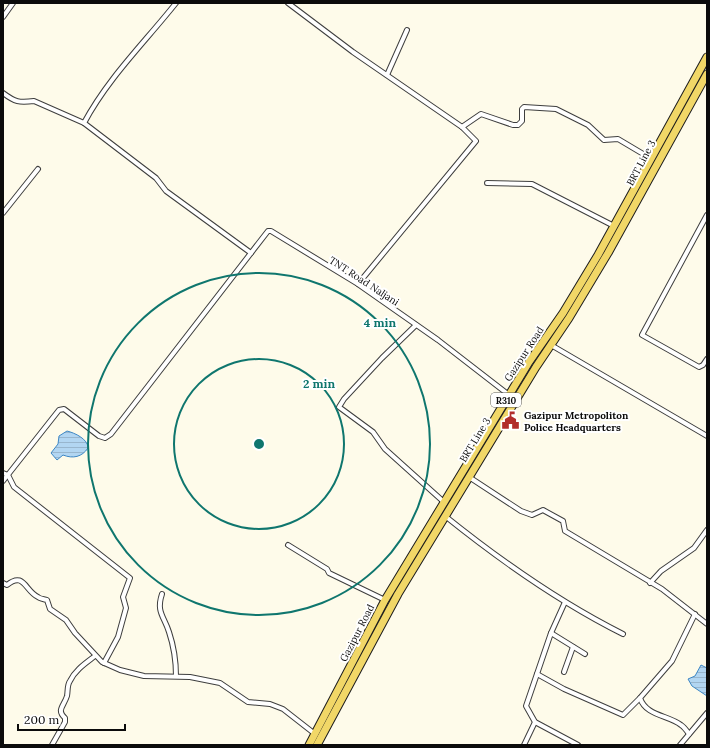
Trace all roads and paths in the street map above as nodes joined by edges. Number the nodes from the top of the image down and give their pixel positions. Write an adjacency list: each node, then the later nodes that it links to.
1 (13, 3): 4 (street)
2 (176, 3): 11 (street)
3 (288, 3): 9 (street)
4 (3, 17)
5 (407, 30): 9 (street)
6 (707, 57): 13 (main road, Gazipur Road / R310)
7 (707, 64): 55 (main road, BRT Line 3)
8 (707, 74): 22 (main road, Gazipur Road / R310)
9 (387, 75): 12 (street)
10 (3, 93): 11 (street)
11 (84, 123): 19 (street)
12 (462, 127): 13 (street); 20 (street)
13 (650, 158): 18 (main road, Gazipur Road / R310)
14 (38, 169): 16 (street)
15 (487, 182): 18 (street)
16 (3, 213)
17 (707, 215): 23 (street)
18 (615, 226): 24 (main road, Gazipur Road / R310)
19 (251, 253): 20 (street, TNT Road Naljani); 27 (street)
20 (358, 284): 21 (street, TNT Road Naljani)
21 (416, 325): 24 (street, TNT Road Naljani); 30 (street)
22 (551, 345): 25 (street); 28 (main road, Gazipur Road / R310)
23 (707, 359)
24 (509, 394): 30 (main road, Gazipur Road / R310)
25 (707, 436)
26 (3, 473): 27 (street)
27 (8, 475): 29 (street); 46 (street)
28 (469, 477): 31 (main road, Gazipur Road / R310); 35 (street)
29 (3, 481)
30 (445, 503): 37 (main road, Gazipur Road / R310)
31 (445, 516): 38 (street); 55 (main road, Gazipur Road / R310)
32 (707, 530): 35 (street)
33 (288, 545): 37 (street)
34 (3, 583): 45 (street)
35 (650, 583): 39 (street)
36 (162, 594): 49 (street)
37 (385, 600): 53 (main road, Gazipur Road / R310)
38 (565, 602): 41 (street); 42 (street)
39 (695, 614): 40 (street); 50 (street)
40 (707, 624)
41 (551, 633): 43 (street); 48 (street)
42 (623, 634)
43 (573, 648): 44 (street); 47 (street)
44 (585, 654)
45 (95, 656): 46 (street); 56 (street)
46 (104, 663): 49 (street)
47 (564, 672)
48 (537, 674): 50 (street); 52 (street)
49 (176, 676): 53 (street)
50 (640, 698): 54 (street)
51 (707, 714): 54 (street)
52 (535, 722): 58 (street); 59 (street)
53 (315, 734): 57 (main road, Gazipur Road / R310)
54 (689, 734): 60 (street)
55 (317, 744)
56 (52, 745)
57 (309, 745)
58 (524, 745)
59 (578, 745)
60 (680, 745)

